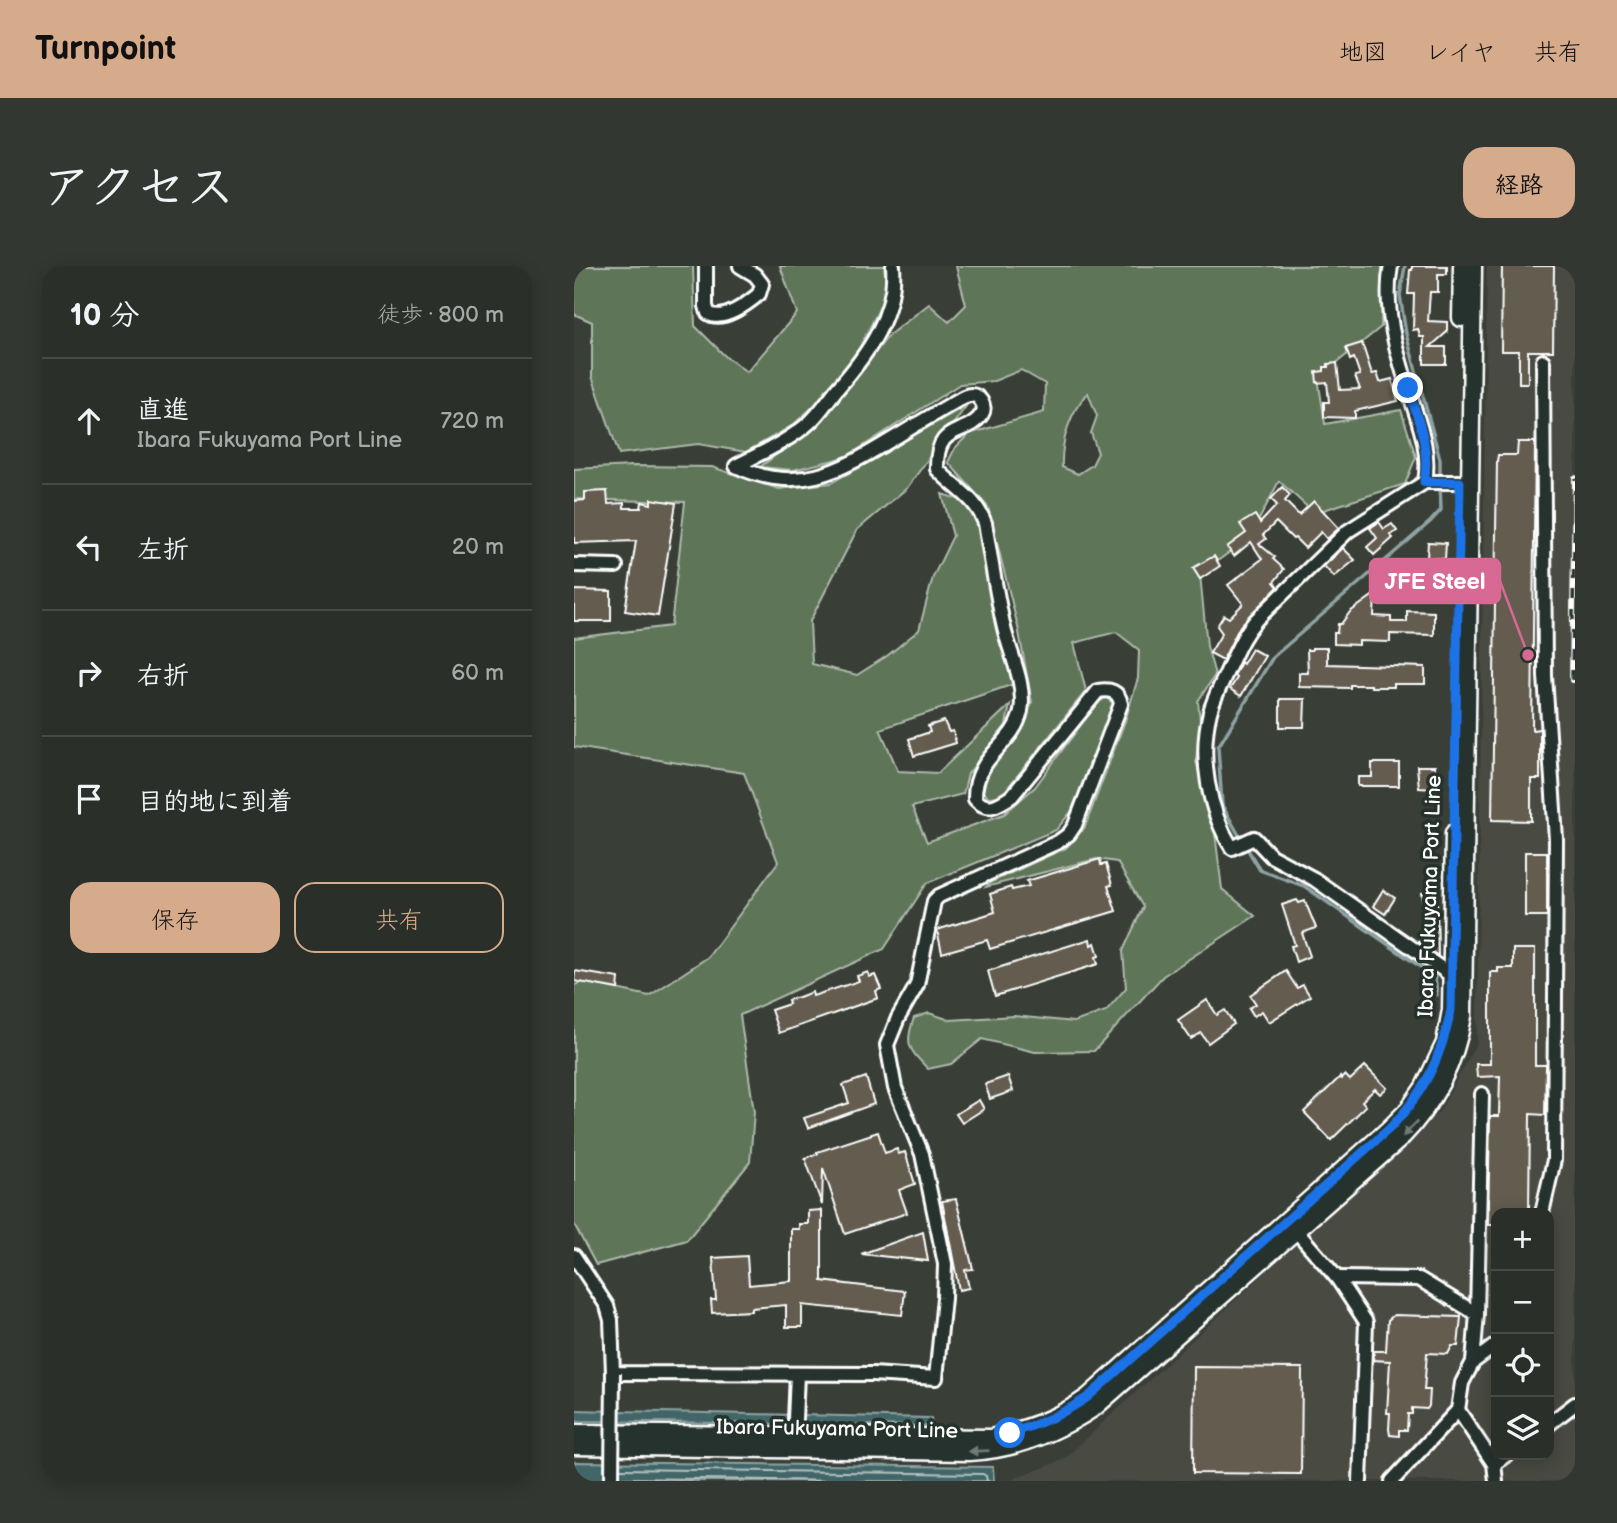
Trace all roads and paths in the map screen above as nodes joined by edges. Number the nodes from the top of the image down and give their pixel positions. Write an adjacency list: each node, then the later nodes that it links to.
1 (706, 266): 2 (street)
2 (740, 266)
3 (893, 266): 22 (street)
4 (1391, 266): 8 (street)
5 (1462, 266): 9 (main road, Ibara Fukuyama Port Line)
6 (1473, 266): 15 (main road, Ibara Fukuyama Port Line, one-way to 15)
7 (1543, 361): 14 (street)
8 (1427, 482): 9 (street); 12 (street)
9 (1453, 482): 12 (main road, Ibara Fukuyama Port Line)
10 (574, 565): 11 (street)
11 (616, 566)
12 (1452, 976): 15 (main road, Ibara Fukuyama Port Line)
13 (1482, 1094): 18 (street)
14 (1543, 1208)
15 (1292, 1225): 17 (street); 27 (main road, Ibara Fukuyama Port Line)
16 (574, 1256): 21 (street)
17 (1337, 1278): 18 (street); 32 (street)
18 (1477, 1314): 20 (street)
19 (1491, 1349): 20 (street)
20 (1473, 1362): 24 (street)
21 (613, 1373): 22 (street); 31 (street, bridge)
22 (797, 1374): 27 (street)
23 (1575, 1404): 25 (street)
24 (1458, 1410): 30 (street); 33 (street)
25 (1554, 1420)
26 (574, 1433): 27 (main road, Ibara Fukuyama Port Line)
27 (794, 1443): 28 (main road, Ibara Fukuyama Port Line)
28 (574, 1446)
29 (1499, 1460): 30 (street)
30 (1494, 1464): 34 (street)
31 (612, 1481)
32 (1360, 1481)
33 (1392, 1481)
34 (1496, 1481)

